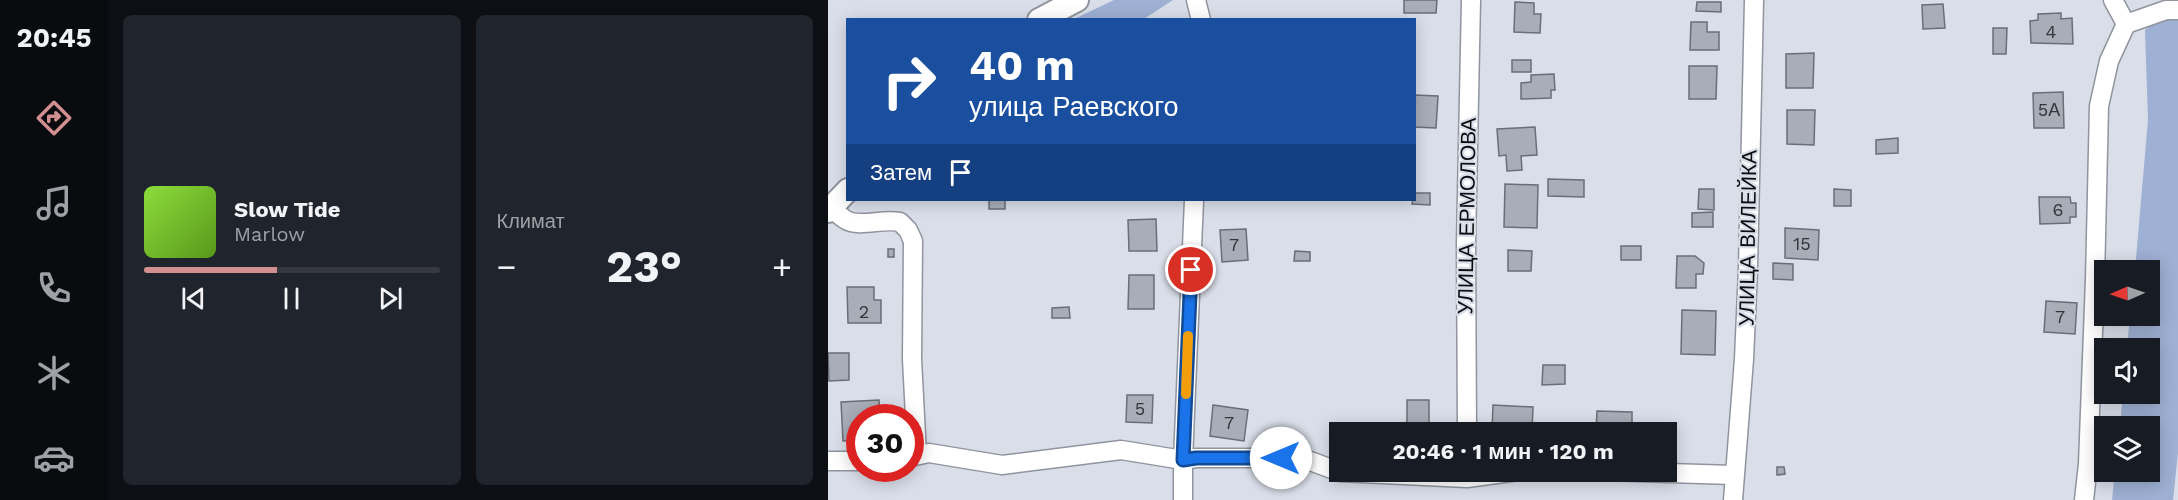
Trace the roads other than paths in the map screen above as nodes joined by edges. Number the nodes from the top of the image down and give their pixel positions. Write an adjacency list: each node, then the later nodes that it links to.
1 (1077, 0): 7 (street)
2 (1196, 0): 8 (street)
3 (1471, 0): 14 (street, УЛИЦА ЕРМОЛОВА)
4 (1754, 0): 21 (street, УЛИЦА ВИЛЕЙКА)
5 (2113, 0): 9 (street)
6 (2178, 10): 9 (street)
7 (1043, 18)
8 (1200, 18)
9 (2126, 24): 24 (street)
10 (846, 192): 12 (street)
11 (1194, 201): 16 (street)
12 (830, 209): 13 (street)
13 (913, 404)
14 (1467, 422)
15 (924, 454): 16 (street)
16 (1183, 460): 19 (street); 22 (street)
17 (828, 461): 18 (street)
18 (846, 461)
19 (1329, 468)
20 (1677, 473): 21 (street)
21 (1733, 475): 23 (street, УЛИЦА ВИЛЕЙКА)
22 (1183, 500)
23 (1733, 500)
24 (2084, 500)

